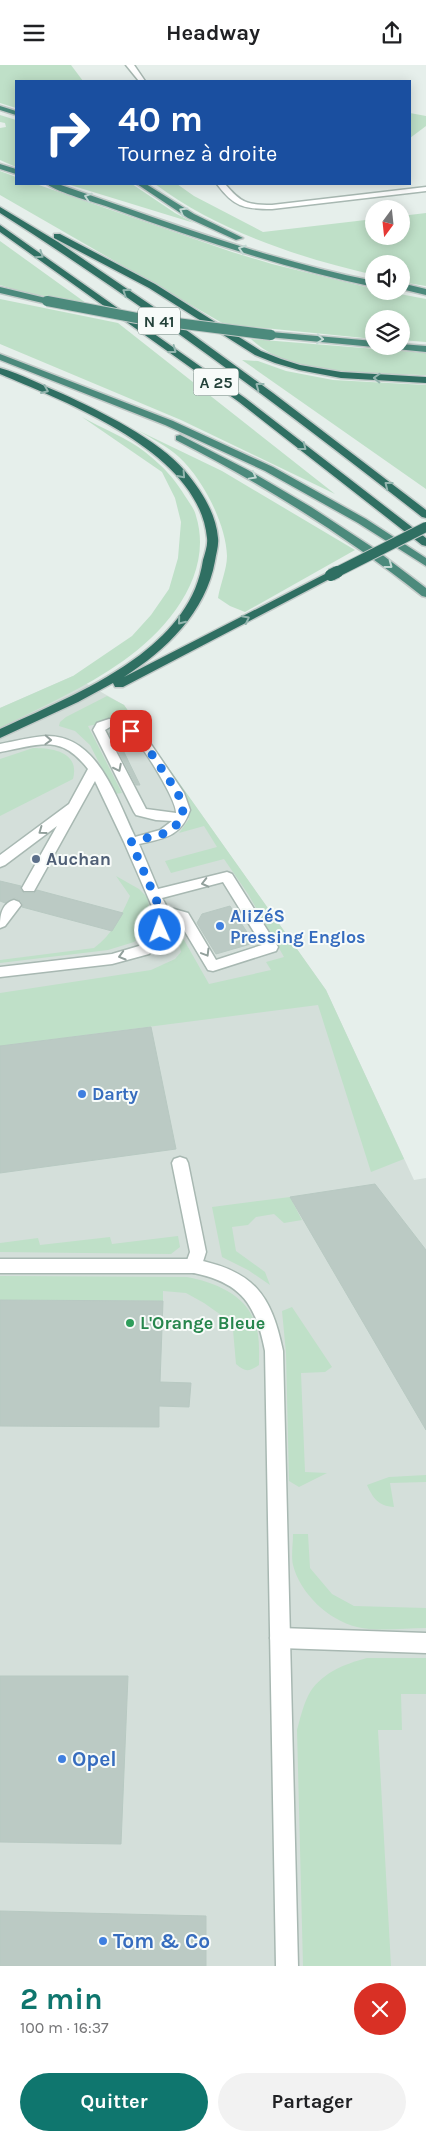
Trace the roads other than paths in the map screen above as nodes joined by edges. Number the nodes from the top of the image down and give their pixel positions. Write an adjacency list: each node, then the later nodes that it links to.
1 (130, 65): 2 (street)
2 (141, 80)
3 (0, 108): 4 (highway)
4 (15, 113)
5 (0, 166): 6 (highway)
6 (15, 172)
7 (54, 185): 17 (highway, one-way to 7)
8 (144, 185): 14 (highway, one-way to 8)
9 (222, 185): 10 (street)
10 (426, 189)
11 (0, 201): 27 (highway, one-way to 11)
12 (0, 209): 28 (highway, A 25, one-way to 12)
13 (0, 228): 30 (highway, A 25, one-way to 30)
14 (245, 240)
15 (259, 246): 16 (highway)
16 (365, 277)
17 (365, 282)
18 (410, 289): 20 (highway)
19 (0, 290): 21 (highway, N 41, one-way to 21, bridge)
20 (426, 292)
21 (365, 343)
22 (410, 347): 23 (highway)
23 (426, 349)
24 (0, 357): 26 (highway)
25 (0, 371): 33 (highway, one-way to 33)
26 (35, 372): 31 (highway); 32 (highway, one-way to 32)
27 (426, 380)
28 (426, 515)
29 (426, 527): 34 (highway, one-way to 29, bridge)
30 (426, 543)
31 (426, 563)
32 (422, 591)
33 (0, 734)
34 (0, 747): 35 (street, one-way to 35)
35 (95, 769): 36 (street); 39 (street)
36 (74, 807): 41 (street, one-way to 41); 42 (street)
37 (141, 812): 38 (street); 38 (street, one-way to 37); 39 (street)
38 (181, 817): 40 (street)
39 (119, 818): 40 (street)
40 (131, 842): 43 (street)
41 (0, 862)
42 (29, 888)
43 (154, 895): 45 (street); 45 (street, one-way to 43)
44 (14, 905): 46 (street)
45 (161, 911): 47 (street, one-way to 47)
46 (0, 923)
47 (0, 972)
48 (180, 1163): 50 (street)
49 (0, 1266): 50 (street)
50 (194, 1266): 51 (street)
51 (280, 1638): 52 (street); 53 (street)
52 (426, 1643)
53 (286, 1966)

